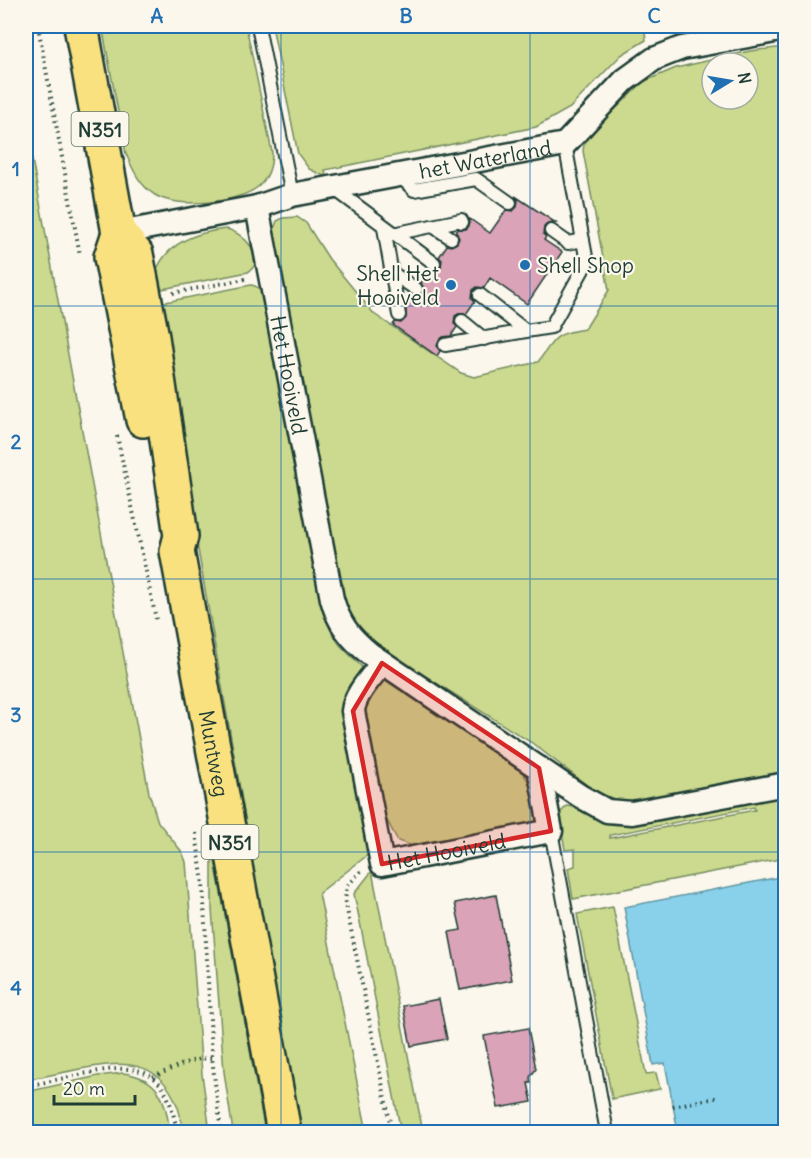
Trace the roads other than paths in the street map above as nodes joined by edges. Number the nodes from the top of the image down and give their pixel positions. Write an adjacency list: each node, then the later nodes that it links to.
1 (81, 26): 14 (main road, Muntweg / N351)
2 (258, 26): 7 (lane)
3 (786, 29): 4 (street, het Waterland)
4 (565, 144): 5 (street, het Waterland); 16 (lane)
5 (399, 175): 6 (street, het Waterland); 8 (lane)
6 (332, 188): 7 (street, het Waterland); 12 (lane)
7 (292, 195): 9 (street, het Waterland)
8 (510, 203)
9 (257, 207): 14 (street); 26 (street, Het Hooiveld)
10 (462, 222): 11 (lane)
11 (433, 226): 12 (lane); 15 (lane)
12 (389, 231): 17 (lane); 18 (lane)
13 (550, 231): 16 (lane)
14 (119, 233): 30 (main road, Muntweg / N351)
15 (451, 238)
16 (583, 240): 23 (lane)
17 (434, 263)
18 (392, 273): 19 (lane); 21 (lane)
19 (416, 290)
20 (480, 295): 23 (lane)
21 (399, 315)
22 (462, 321): 24 (lane)
23 (526, 331): 24 (lane)
24 (484, 339): 25 (lane)
25 (445, 345)
26 (382, 663): 27 (street, Het Hooiveld); 29 (street, Het Hooiveld)
27 (539, 768): 28 (street, Het Hooiveld); 29 (street)
28 (786, 784)
29 (551, 831): 31 (lane)
30 (284, 1132)
31 (608, 1132)

